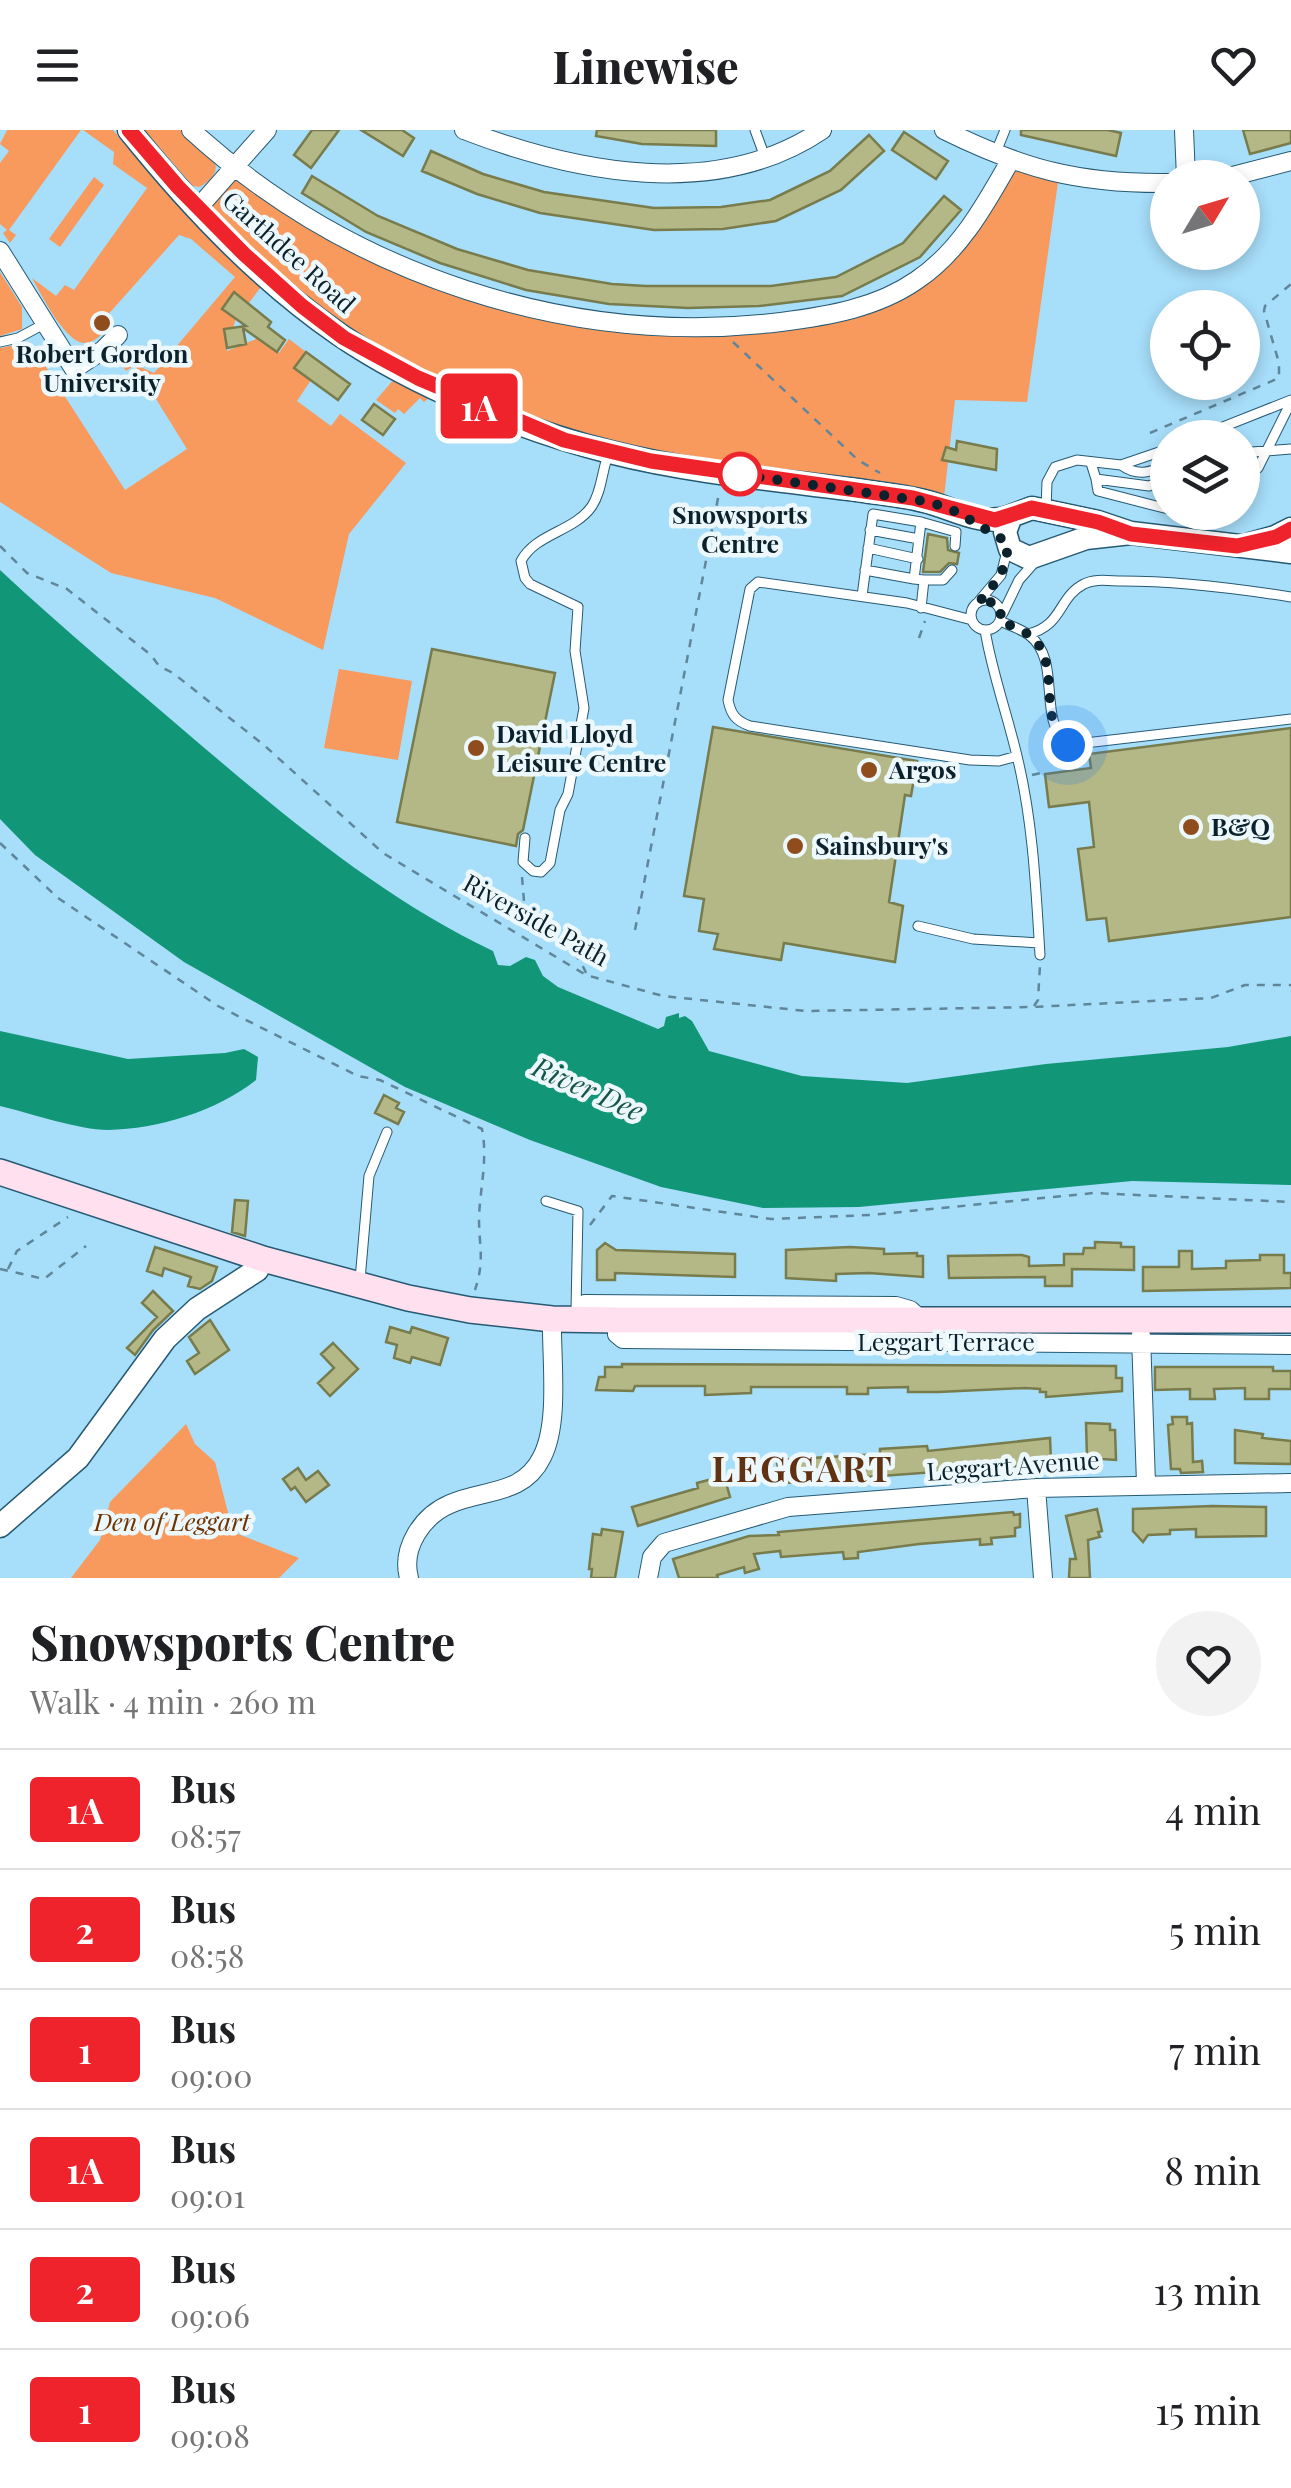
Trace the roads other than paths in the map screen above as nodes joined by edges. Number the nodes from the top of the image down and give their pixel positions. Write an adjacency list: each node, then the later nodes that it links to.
1 (129, 130): 17 (street, Garthdee Road)
2 (191, 130): 14 (street)
3 (267, 130): 14 (street)
4 (464, 130): 11 (street)
5 (755, 130): 11 (lane)
6 (822, 130): 11 (street)
7 (944, 130): 10 (street)
8 (1005, 130): 10 (lane)
9 (1184, 130): 12 (street)
10 (1002, 158): 14 (street); 16 (street)
11 (766, 160)
12 (1185, 160)
13 (1291, 161): 15 (street)
14 (233, 168): 17 (street)
15 (1260, 169)
16 (1150, 182)
17 (198, 208): 27 (street, Garthdee Road)
18 (0, 250): 19 (street)
19 (46, 324): 20 (street); 21 (lane)
20 (118, 334)
21 (0, 342)
22 (1291, 401): 23 (lane); 24 (lane)
23 (1242, 420)
24 (1270, 449): 25 (lane); 26 (lane); 31 (lane)
25 (1291, 449)
26 (1260, 451)
27 (609, 452): 36 (street, Garthdee Road); 64 (lane)
28 (1150, 456): 30 (lane)
29 (1091, 464): 30 (lane); 33 (lane); 37 (lane)
30 (1121, 465): 32 (lane)
31 (1260, 465)
32 (1150, 471)
33 (1096, 479): 34 (lane); 35 (lane)
34 (1150, 486)
35 (1150, 504)
36 (957, 512): 38 (street, Garthdee Road); 44 (street, Garthdee Road)
37 (1046, 513): 38 (street); 42 (street); 49 (street)
38 (1011, 516): 44 (street)
39 (921, 522): 41 (lane); 43 (lane); 45 (lane)
40 (1291, 529): 46 (street)
41 (870, 530): 43 (lane); 47 (lane)
42 (1131, 534): 46 (street); 49 (street)
43 (920, 539): 50 (lane)
44 (1007, 542): 49 (street); 56 (lane)
45 (955, 546)
46 (1237, 546): 48 (street)
47 (868, 548): 50 (lane); 51 (lane)
48 (1291, 552)
49 (1044, 555): 58 (lane)
50 (918, 559): 53 (lane)
51 (865, 570): 53 (lane); 54 (lane)
52 (952, 570): 53 (lane)
53 (919, 580): 57 (lane)
54 (862, 596): 57 (lane); 63 (lane)
55 (1291, 597): 61 (lane)
56 (978, 603): 58 (lane); 59 (lane)
57 (920, 608): 59 (lane)
58 (1000, 619): 60 (lane); 61 (lane)
59 (972, 620): 60 (lane)
60 (985, 630): 63 (lane)
61 (1028, 634): 62 (lane)
62 (1291, 720)
63 (1017, 756): 66 (lane)
64 (526, 838)
65 (918, 926): 66 (lane)
66 (1040, 942): 67 (lane)
67 (1040, 955)
68 (386, 1132): 72 (lane)
69 (0, 1172): 71 (main road, Leggart Terrace)
70 (546, 1201): 73 (lane)
71 (263, 1259): 72 (main road, Leggart Terrace); 82 (street)
72 (359, 1286): 73 (main road, Leggart Terrace)
73 (564, 1320): 74 (main road, Leggart Terrace); 76 (street, Leggart Terrace); 83 (street)
74 (618, 1320): 76 (main road, Leggart Terrace); 77 (street, Leggart Terrace)
75 (1291, 1320): 77 (main road, Leggart Terrace)
76 (922, 1321): 77 (main road, Leggart Terrace)
77 (1141, 1331): 78 (street, Leggart Terrace); 80 (street)
78 (1291, 1345)
79 (1291, 1483): 80 (street, Leggart Avenue)
80 (1146, 1484): 81 (street, Leggart Avenue)
81 (1036, 1488): 84 (street, Leggart Avenue); 85 (street)
82 (0, 1526)
83 (409, 1578)
84 (648, 1578)
85 (1043, 1578)

